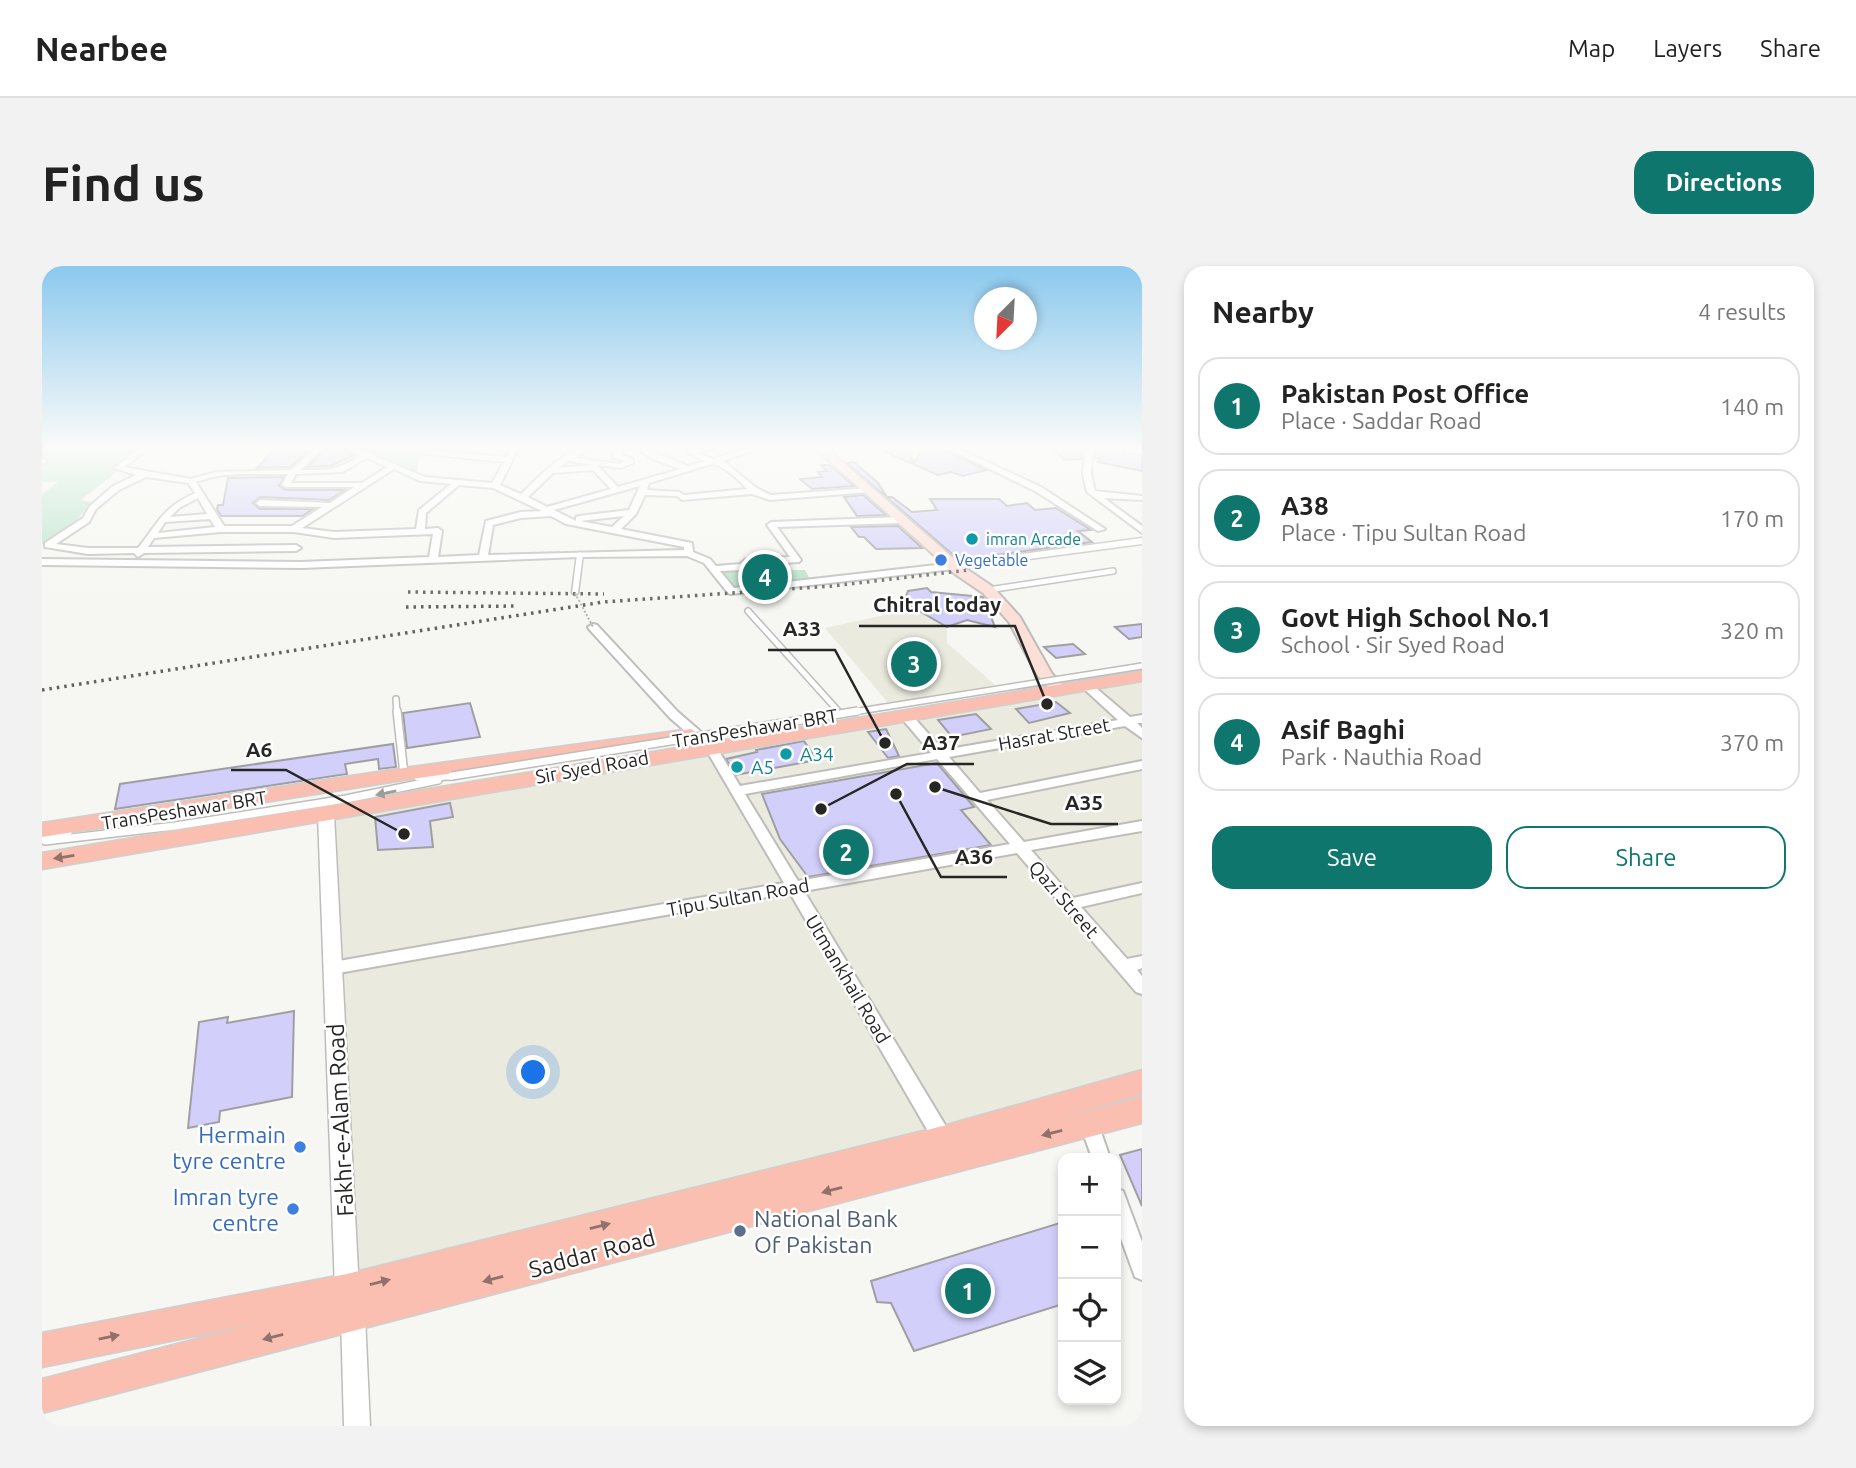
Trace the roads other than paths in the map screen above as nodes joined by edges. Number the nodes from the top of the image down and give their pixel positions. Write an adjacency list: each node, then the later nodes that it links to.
1 (101, 501): 31 (street)
2 (183, 501): 17 (street)
3 (203, 501): 16 (street)
4 (338, 501): 13 (street)
5 (435, 501): 26 (street)
6 (529, 501): 14 (street)
7 (579, 501): 14 (street)
8 (638, 501): 15 (street)
9 (881, 501): 19 (main road)
10 (1058, 501): 20 (street)
11 (1103, 501): 24 (street)
12 (260, 503): 13 (street)
13 (332, 505): 22 (street)
14 (549, 511): 18 (street); 34 (street)
15 (634, 512): 18 (street); 23 (street)
16 (214, 516): 17 (street); 21 (street)
17 (160, 520): 27 (street)
18 (565, 520): 23 (street)
19 (902, 520): 39 (main road); 40 (street)
20 (1101, 528)
21 (221, 529): 22 (street); 27 (street)
22 (294, 529): 25 (street)
23 (614, 530): 32 (street)
24 (1142, 530)
25 (305, 531): 29 (street); 30 (street)
26 (420, 531): 30 (street); 35 (street)
27 (152, 536): 31 (street)
28 (1142, 541): 39 (street)
29 (296, 548): 31 (street); 38 (street)
30 (355, 548): 35 (street); 38 (street)
31 (140, 551): 37 (street)
32 (688, 553): 33 (street); 40 (street)
33 (580, 554): 34 (street); 43 (street)
34 (483, 558): 35 (street)
35 (433, 560)
36 (42, 562): 37 (street)
37 (130, 563): 38 (street)
38 (288, 564)
39 (954, 566): 40 (street); 42 (main road)
40 (713, 569)
41 (1113, 571): 42 (lane)
42 (988, 590): 48 (main road)
43 (575, 593)
44 (748, 611): 51 (lane)
45 (593, 626): 56 (street, Utmankhail Road)
46 (1142, 664): 48 (main road, Sir Syed Road); 60 (lane, TransPeshawar BRT, bridge)
47 (1142, 676): 49 (main road, Sir Syed Road)
48 (1052, 683): 49 (main road, Sir Syed Road); 51 (main road, Sir Syed Road); 52 (main road, Sir Syed Road)
49 (1086, 685): 54 (street)
50 (396, 699): 59 (lane)
51 (840, 713): 56 (main road, Sir Syed Road)
52 (905, 715): 56 (main road, Sir Syed Road); 57 (street, Qazi Street)
53 (1142, 719): 54 (street, Hasrat Street)
54 (1128, 722): 55 (street); 57 (street, Hasrat Street)
55 (1142, 734)
56 (703, 740): 59 (main road); 61 (street, Utmankhail Road); 63 (main road, Sir Syed Road)
57 (939, 754): 61 (street, Hasrat Street); 62 (street, Qazi Street)
58 (1142, 765): 62 (street)
59 (404, 774): 65 (main road)
60 (452, 776): 66 (lane, TransPeshawar BRT, one-way to 66); 66 (lane, TransPeshawar BRT)
61 (737, 790): 69 (street, Utmankhail Road)
62 (977, 798): 67 (street, Qazi Street)
63 (326, 814): 68 (main road, Sir Syed Road, one-way to 68); 74 (street, Fakhr-e-Alam Road)
64 (1142, 826): 67 (street, Tipu Sultan Road)
65 (42, 830)
66 (42, 841)
67 (1019, 847): 69 (street, Tipu Sultan Road); 71 (street, Qazi Street)
68 (42, 861)
69 (794, 887): 74 (street, Tipu Sultan Road); 79 (street, Utmankhail Road)
70 (1142, 888): 71 (street)
71 (1069, 904): 73 (street, Qazi Street)
72 (1142, 962): 73 (street)
73 (1124, 966): 75 (street, Qazi Street)
74 (333, 968): 83 (street, Fakhr-e-Alam Road)
75 (1142, 987)
76 (1142, 1082): 79 (main road, Saddar Road)
77 (1142, 1110): 78 (main road, Saddar Road)
78 (1088, 1124): 80 (street); 83 (main road, Saddar Road, one-way to 83)
79 (943, 1139): 83 (main road, Saddar Road, one-way to 79)
80 (1099, 1153)
81 (1121, 1212): 82 (street)
82 (1142, 1270)
83 (350, 1303): 84 (main road, Saddar Road, one-way to 83); 85 (main road, Saddar Road, one-way to 85); 86 (street, Fakhr-e-Alam Road)
84 (42, 1350)
85 (42, 1396)
86 (358, 1426)

